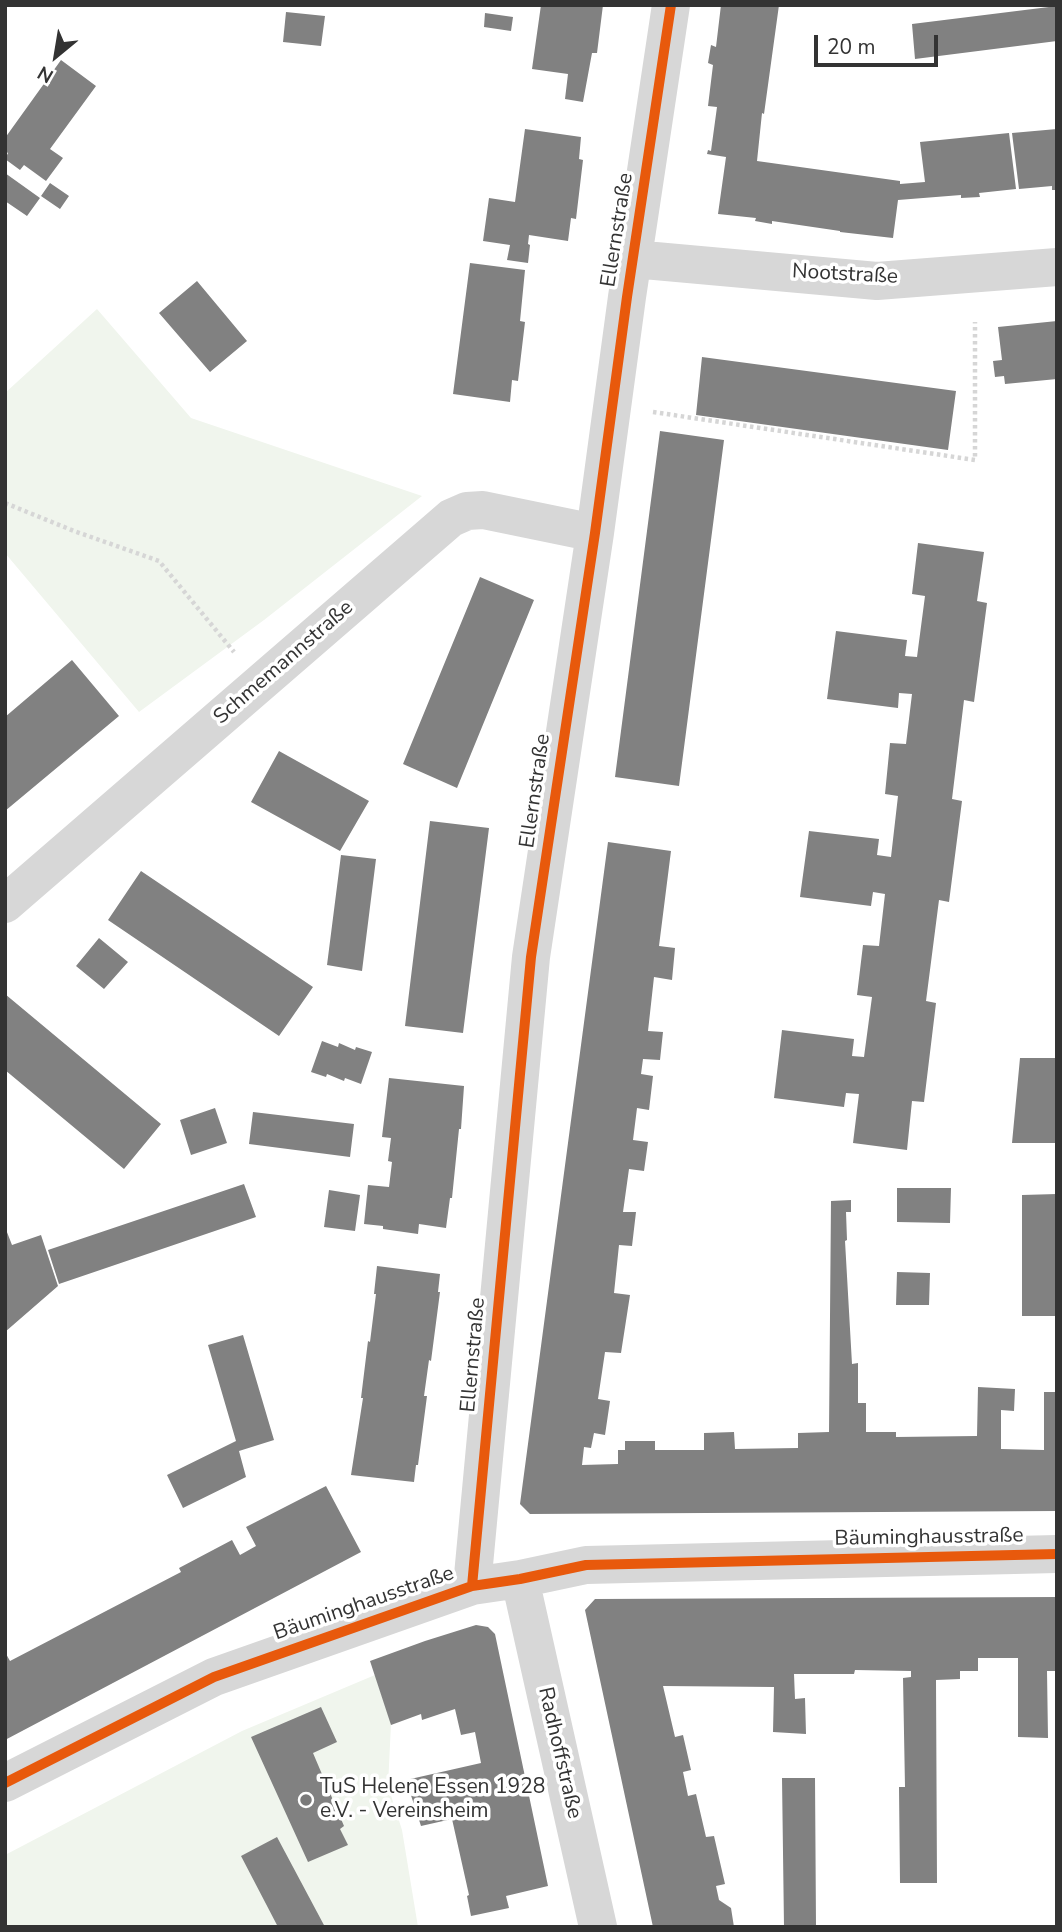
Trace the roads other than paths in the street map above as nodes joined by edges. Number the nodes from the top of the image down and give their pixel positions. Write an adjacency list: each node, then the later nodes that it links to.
1 (671, 5): 2 (street, Ellernstraße)
2 (633, 258): 3 (street, Nootstraße); 4 (street, Ellernstraße)
3 (1057, 267)
4 (595, 533): 5 (street, Schmemannstraße); 8 (street, Ellernstraße)
5 (5, 904)
6 (1057, 1554): 7 (street, Bäuminghausstraße)
7 (520, 1579): 8 (street, Bäuminghausstraße); 10 (street, Radhoffstraße)
8 (472, 1586): 9 (street, Bäuminghausstraße)
9 (5, 1783)
10 (598, 1927)

